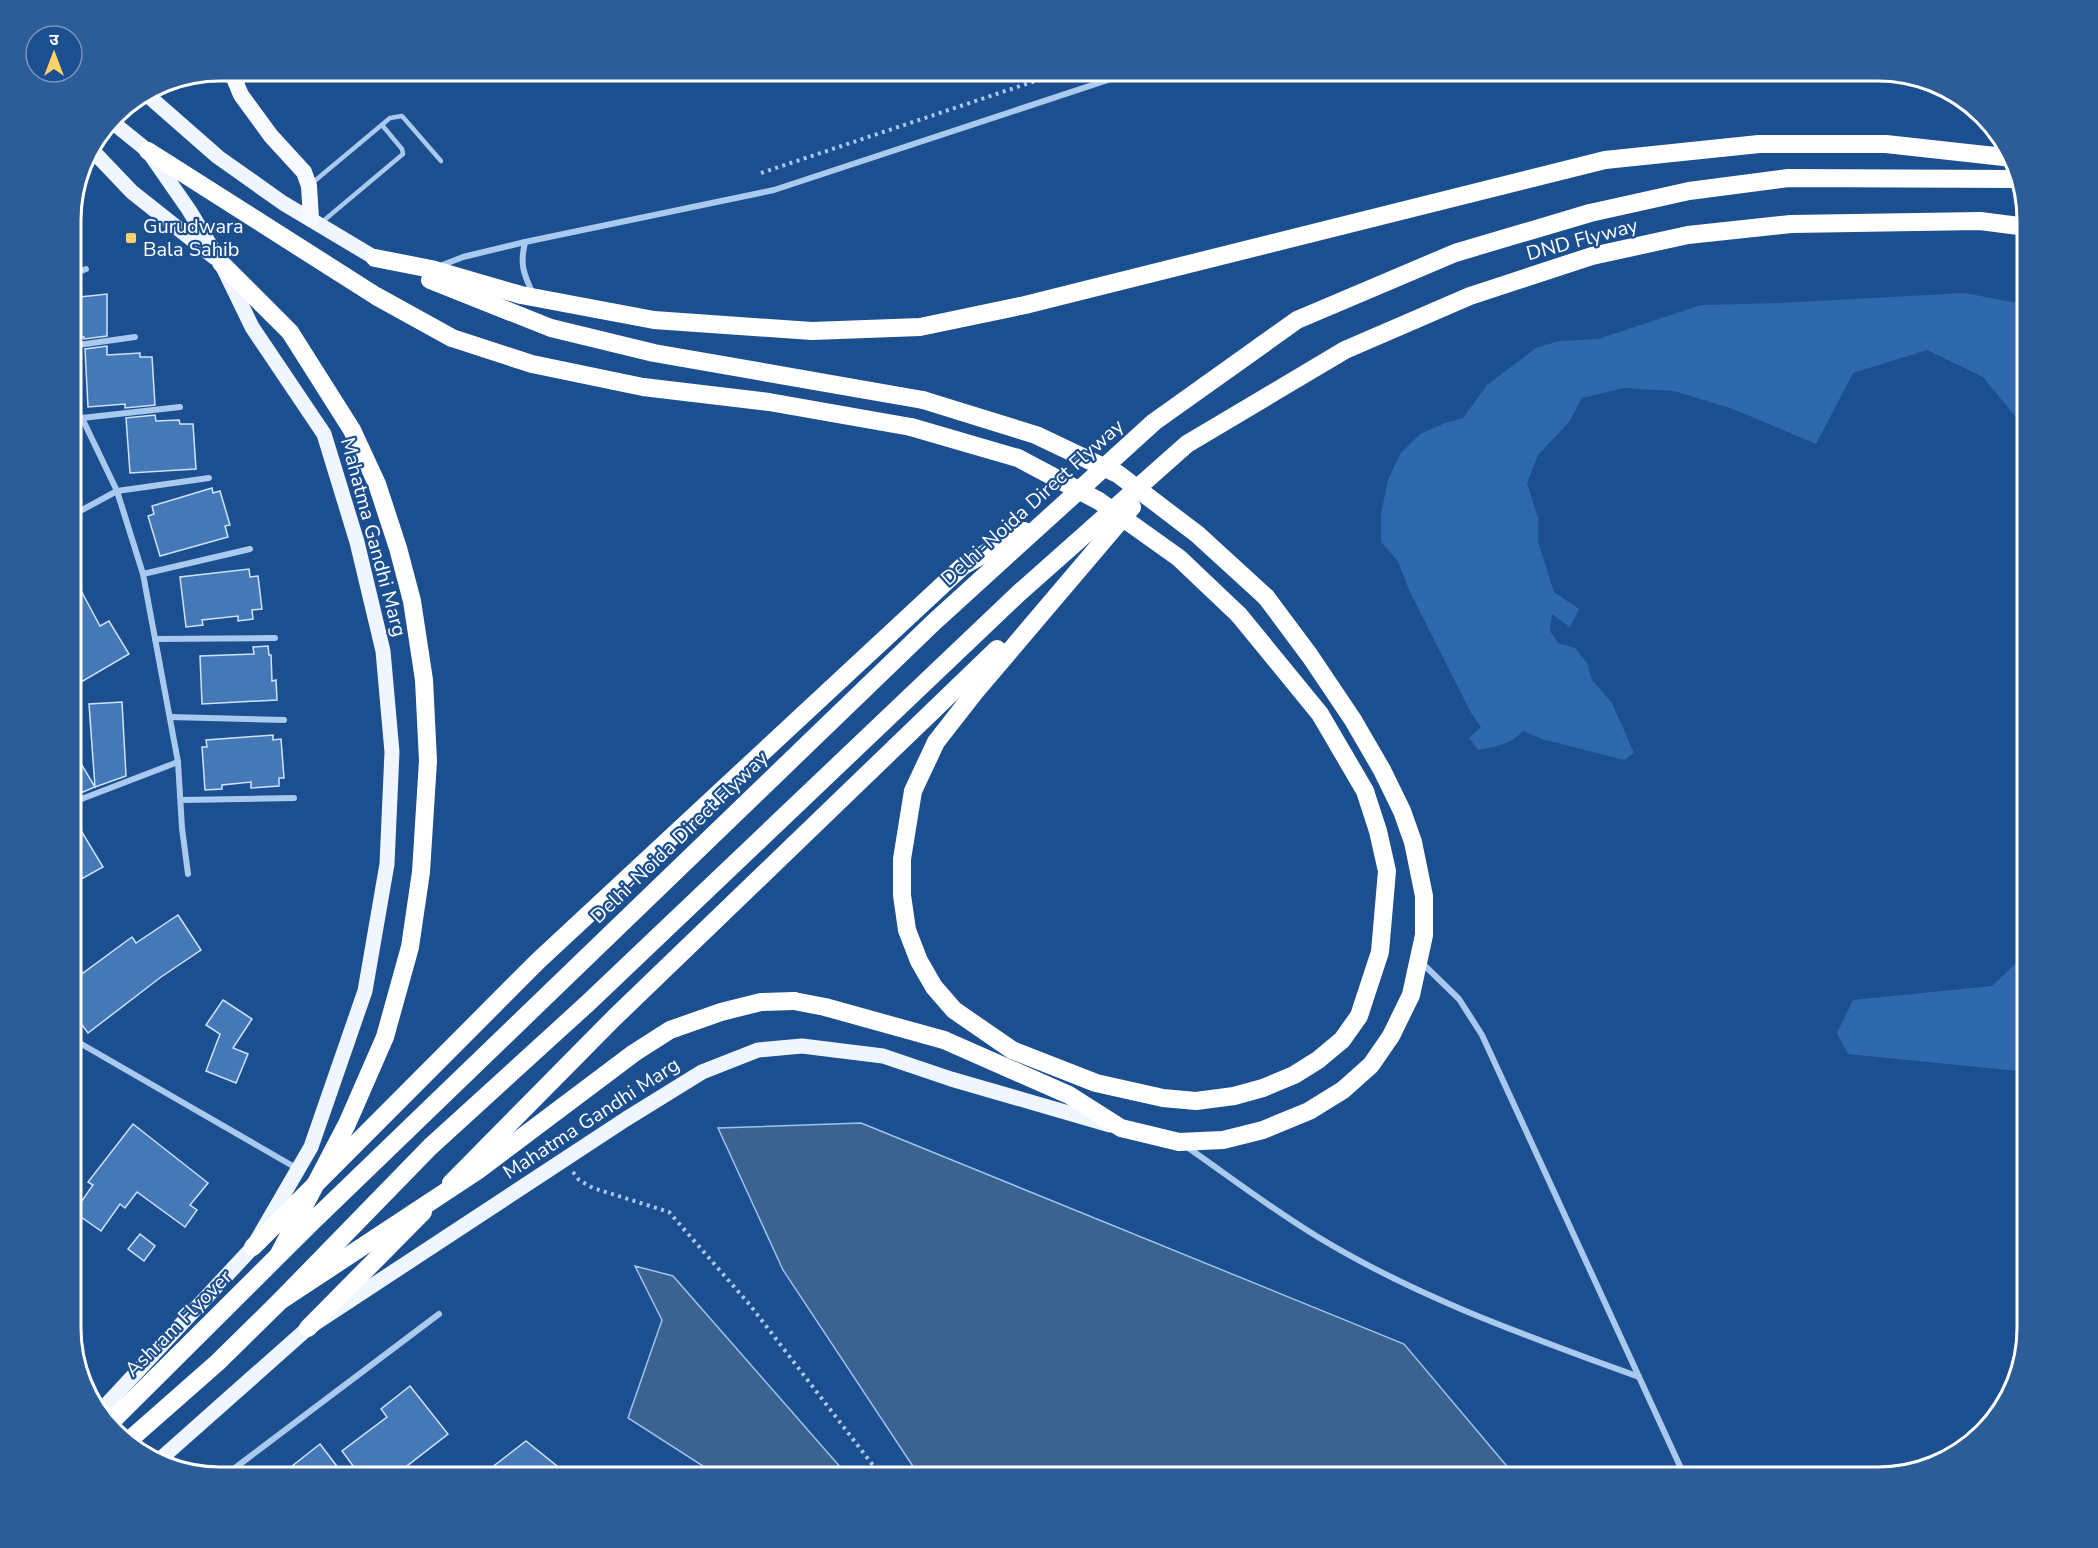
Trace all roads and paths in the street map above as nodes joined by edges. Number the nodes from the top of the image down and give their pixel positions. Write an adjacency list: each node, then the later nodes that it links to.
1 (235, 81): 13 (highway)
2 (1033, 81): 11 (path)
3 (1103, 81): 16 (street)
4 (152, 99): 14 (main road)
5 (382, 125): 10 (lane); 13 (lane); 14 (lane)
6 (118, 126): 7 (main road, Mahatma Gandhi Marg)
7 (148, 151): 18 (main road, Mahatma Gandhi Marg); 34 (highway, bridge)
8 (97, 156): 18 (main road)
9 (2002, 157): 22 (highway)
10 (441, 161)
11 (761, 173)
12 (2011, 179): 31 (highway, Delhi-Noida Direct Flyway)
13 (309, 186): 14 (highway)
14 (315, 222): 17 (main road)
15 (2017, 226): 27 (highway, DND Flyway)
16 (525, 242): 20 (street); 22 (street)
17 (375, 258): 20 (highway); 44 (highway, bridge)
18 (221, 263): 49 (main road, Mahatma Gandhi Marg); 51 (highway, bridge)
19 (86, 269): 21 (street)
20 (431, 269): 22 (highway)
21 (81, 271)
22 (534, 297)
23 (135, 337): 24 (street)
24 (81, 345)
25 (180, 408): 26 (street)
26 (82, 418): 29 (street)
27 (1187, 444): 34 (highway); 52 (highway, bridge)
28 (209, 478): 29 (street)
29 (117, 491): 30 (street); 33 (street)
30 (81, 511)
31 (1054, 514): 50 (highway); 51 (highway, Delhi-Noida Direct Flyway)
32 (250, 549): 33 (street)
33 (142, 574): 36 (street)
34 (1064, 585): 54 (highway)
35 (275, 638): 36 (street)
36 (155, 639): 37 (street)
37 (170, 717): 38 (street); 39 (street)
38 (284, 720)
39 (178, 762): 41 (street); 42 (street)
40 (294, 798): 42 (street)
41 (81, 799)
42 (181, 800): 43 (street)
43 (188, 874)
44 (1419, 960): 47 (highway); 55 (street)
45 (81, 1044): 49 (street)
46 (1121, 1128): 47 (highway); 48 (main road, Mahatma Gandhi Marg); 52 (highway, bridge)
47 (1179, 1142): 55 (street)
48 (564, 1160): 54 (main road, Mahatma Gandhi Marg); 61 (path)
49 (298, 1170): 50 (main road, Mahatma Gandhi Marg)
50 (253, 1247): 56 (main road, Mahatma Gandhi Marg)
51 (279, 1254): 57 (highway, Ashram Flyover)
52 (280, 1301): 58 (highway)
53 (439, 1314): 60 (street)
54 (308, 1328): 59 (main road, Mahatma Gandhi Marg)
55 (1639, 1377): 62 (street)
56 (104, 1406)
57 (114, 1419)
58 (133, 1437)
59 (165, 1455)
60 (237, 1467)
61 (874, 1467)
62 (1680, 1467)

